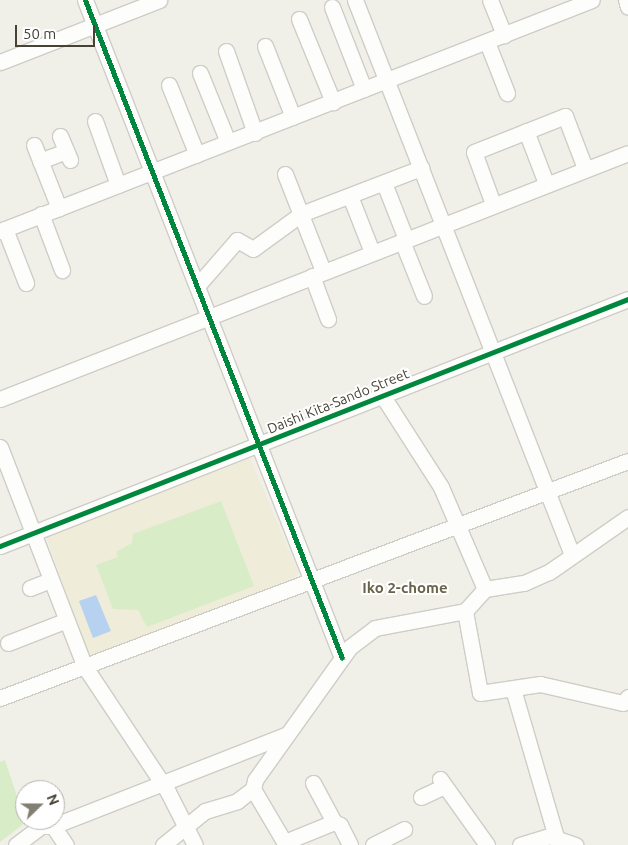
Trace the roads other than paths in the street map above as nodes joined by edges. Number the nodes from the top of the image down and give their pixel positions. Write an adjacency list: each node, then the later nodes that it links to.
1 (85, 0): 10 (street)
2 (160, 0): 10 (street)
3 (355, 0): 17 (street)
4 (490, 0): 11 (street)
5 (592, 0): 11 (street)
6 (626, 0): 7 (street)
7 (628, 6)
8 (332, 7): 19 (street)
9 (299, 19): 21 (street)
10 (96, 26): 15 (street); 34 (street)
11 (504, 35): 12 (street)
12 (486, 42): 17 (street); 20 (street)
13 (265, 46): 22 (street)
14 (226, 51): 24 (street)
15 (0, 62)
16 (200, 73): 27 (street)
17 (388, 81): 19 (street); 32 (street)
18 (168, 85): 30 (street)
19 (364, 89): 21 (street)
20 (506, 93)
21 (333, 102): 22 (street)
22 (293, 117): 24 (street)
23 (95, 121): 38 (street)
24 (255, 132): 27 (street)
25 (526, 132): 33 (street); 37 (street); 40 (street)
26 (60, 136): 31 (street)
27 (228, 142): 30 (street)
28 (34, 144): 31 (street)
29 (628, 153): 33 (street)
30 (197, 155): 34 (street)
31 (40, 161): 41 (street)
32 (421, 168): 36 (street); 44 (street)
33 (585, 168): 37 (street)
34 (152, 172): 38 (street); 51 (street)
35 (285, 174): 43 (street)
36 (384, 183): 39 (street); 46 (street)
37 (546, 183): 40 (street)
38 (118, 185): 41 (street)
39 (350, 196): 43 (street); 47 (street)
40 (493, 204): 44 (street)
41 (59, 208): 42 (street)
42 (41, 214): 45 (street); 48 (street)
43 (301, 214): 49 (street); 51 (street)
44 (443, 225): 46 (street); 56 (street)
45 (2, 230): 50 (street)
46 (404, 240): 47 (street); 52 (street)
47 (372, 252): 49 (street)
48 (62, 270)
49 (318, 274): 54 (street); 55 (street)
50 (26, 283)
51 (197, 286): 54 (street)
52 (424, 296)
53 (628, 299): 56 (street, Daishi Kita-Sando Street)
54 (209, 318): 58 (street); 59 (street)
55 (328, 319)
56 (493, 352): 57 (street, Daishi Kita-Sando Street); 62 (street)
57 (382, 395): 59 (street, Daishi Kita-Sando Street); 64 (street)
58 (0, 399)
59 (259, 445): 65 (street, Daishi Kita-Sando Street); 69 (street)
60 (0, 447): 65 (street)
61 (628, 461): 62 (street)
62 (547, 492): 64 (street); 67 (street)
63 (628, 517): 67 (street)
64 (458, 525): 69 (street); 71 (street)
65 (34, 533): 66 (street, Daishi Kita-Sando Street); 68 (street)
66 (0, 546)
67 (572, 556): 71 (street)
68 (51, 580): 70 (street); 73 (street)
69 (310, 581): 75 (street); 76 (street)
70 (30, 588)
71 (485, 589): 72 (street)
72 (465, 611): 75 (street); 77 (street)
73 (67, 620): 74 (street); 76 (street)
74 (8, 643)
75 (341, 656): 80 (street)
76 (86, 667): 78 (street); 82 (street)
77 (513, 689): 79 (street); 91 (street)
78 (0, 698)
79 (626, 701)
80 (286, 735): 82 (street); 83 (street)
81 (313, 783): 86 (street)
82 (163, 784): 85 (street); 87 (street)
83 (254, 789): 87 (street); 92 (street)
84 (421, 797): 99 (street)
85 (65, 821)
86 (334, 822): 92 (street); 97 (street)
87 (186, 825): 95 (street); 96 (street)
88 (404, 829): 98 (street)
89 (36, 830): 93 (street)
90 (56, 830): 94 (street)
91 (556, 837): 100 (street); 101 (street)
92 (285, 844)
93 (16, 845)
94 (66, 845)
95 (163, 845)
96 (195, 845)
97 (350, 845)
98 (372, 845)
99 (487, 845)
100 (520, 845)
101 (575, 845)

